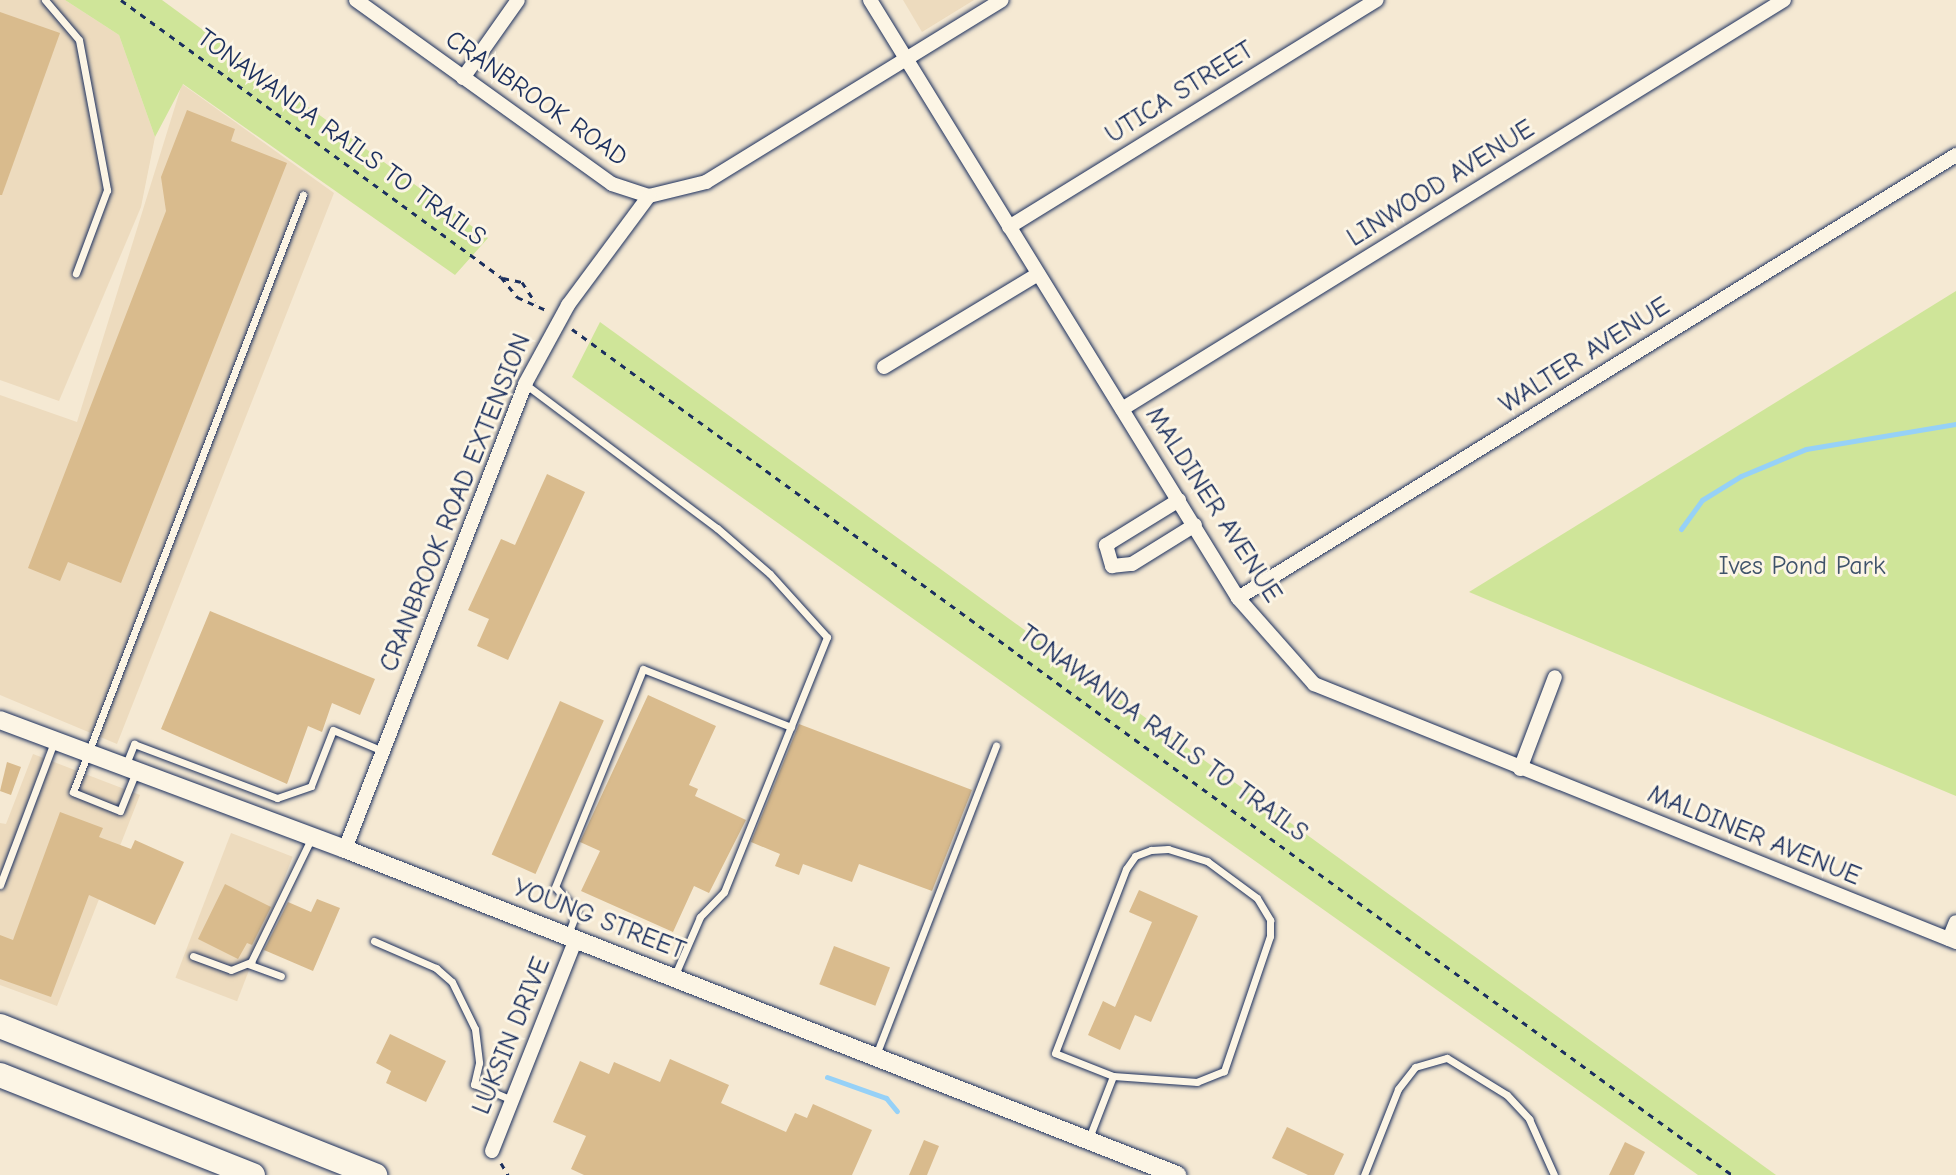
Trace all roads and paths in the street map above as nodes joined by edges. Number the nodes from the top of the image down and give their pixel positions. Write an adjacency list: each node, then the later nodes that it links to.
1 (45, 0): 15 (lane)
2 (121, 0): 17 (path, TONAWANDA RAILS TO TRAILS)
3 (356, 0): 10 (street, CRANBROOK ROAD)
4 (518, 0): 10 (street)
5 (870, 0): 9 (street, MALDINER AVENUE)
6 (1002, 0): 9 (street)
7 (1377, 0): 14 (street, UTICA STREET)
8 (1784, 0): 23 (street, LINWOOD AVENUE)
9 (906, 59): 13 (street); 14 (street, MALDINER AVENUE)
10 (463, 78): 13 (street, CRANBROOK ROAD)
11 (1956, 155): 26 (street, WALTER AVENUE)
12 (303, 195): 33 (lane)
13 (649, 196): 22 (street, CRANBROOK ROAD EXTENSION)
14 (1009, 227): 16 (street, MALDINER AVENUE)
15 (76, 273)
16 (1038, 274): 21 (street); 23 (street, MALDINER AVENUE)
17 (501, 277): 18 (path, TONAWANDA RAILS TO TRAILS); 18 (path, TONAWANDA RAILS TO TRAILS)
18 (535, 302): 19 (path, TONAWANDA RAILS TO TRAILS)
19 (550, 313)
20 (569, 327): 59 (path, TONAWANDA RAILS TO TRAILS)
21 (884, 367)
22 (525, 384): 29 (lane); 32 (street, CRANBROOK ROAD EXTENSION)
23 (1122, 409): 24 (street, MALDINER AVENUE)
24 (1179, 500): 25 (street, MALDINER AVENUE); 25 (street)
25 (1195, 525): 26 (street, MALDINER AVENUE)
26 (1238, 598): 35 (street, MALDINER AVENUE)
27 (1555, 677): 35 (street)
28 (0, 720): 30 (street, YOUNG STREET)
29 (791, 727): 40 (lane); 46 (lane)
30 (55, 740): 33 (street, YOUNG STREET); 38 (lane)
31 (996, 745): 48 (lane)
32 (383, 751): 34 (lane); 37 (street, CRANBROOK ROAD EXTENSION)
33 (89, 752): 34 (street, YOUNG STREET); 34 (lane)
34 (131, 768): 36 (street, YOUNG STREET)
35 (1520, 769): 41 (street, MALDINER AVENUE)
36 (312, 837): 37 (street, YOUNG STREET); 44 (lane)
37 (345, 849): 40 (street, YOUNG STREET)
38 (0, 885)
39 (1956, 922): 41 (street)
40 (572, 938): 46 (street, YOUNG STREET); 51 (street, LUKSIN DRIVE)
41 (1953, 940)
42 (374, 941): 51 (lane)
43 (193, 956): 44 (lane)
44 (248, 964): 45 (lane)
45 (281, 976)
46 (674, 977): 48 (street, YOUNG STREET)
47 (0, 1026): 55 (main road)
48 (875, 1057): 52 (street, YOUNG STREET)
49 (0, 1075): 54 (main road)
50 (1113, 1076): 50 (lane); 52 (lane)
51 (512, 1100): 53 (street, LUKSIN DRIVE)
52 (1088, 1140): 56 (street, YOUNG STREET)
53 (492, 1151)
54 (253, 1175)
55 (375, 1175)
56 (1177, 1175)
57 (1364, 1175): 58 (lane)
58 (1554, 1175)
59 (1732, 1175)

